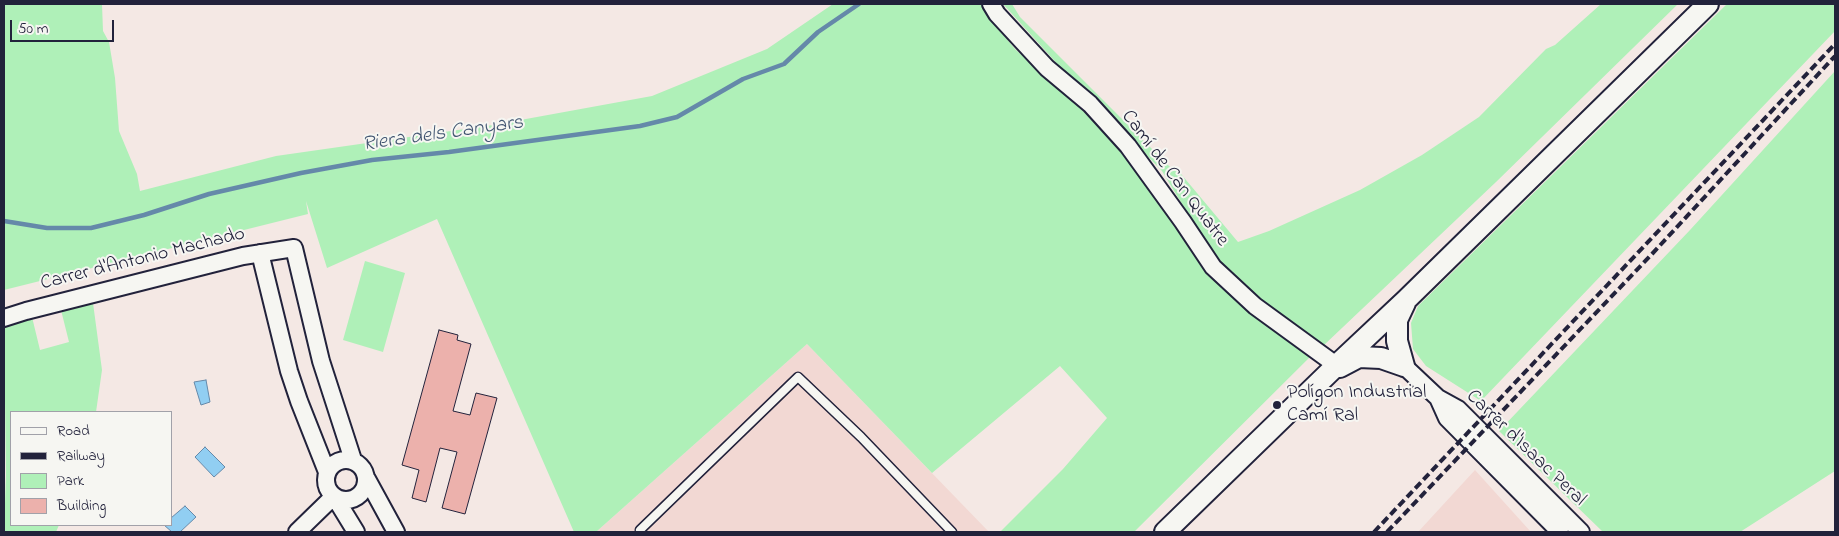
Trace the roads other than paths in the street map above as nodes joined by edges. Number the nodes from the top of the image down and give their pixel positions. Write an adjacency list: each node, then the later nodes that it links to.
1 (991, 4): 7 (street, Camí de Can Quatre)
2 (1708, 4): 4 (street)
3 (260, 253): 5 (street, Carrer d'Antonio Machado); 9 (street, Carrer d'Antonio Machado); 10 (street)
4 (1406, 300): 6 (street); 7 (street)
5 (4, 318)
6 (1404, 366): 7 (street); 8 (street, Carrer d'Isaac Peral)
7 (1332, 370): 18 (street)
8 (1438, 398): 19 (street, Carrer d'Isaac Peral); 20 (street, Carrer d'Isaac Peral)
9 (353, 460): 10 (street); 11 (street)
10 (327, 472): 12 (street)
11 (367, 479): 12 (street); 16 (street)
12 (334, 496): 14 (street); 15 (street)
13 (640, 530): 17 (lane)
14 (297, 532)
15 (356, 532)
16 (396, 532)
17 (952, 532)
18 (1165, 532)
19 (1560, 532)
20 (1581, 532)

